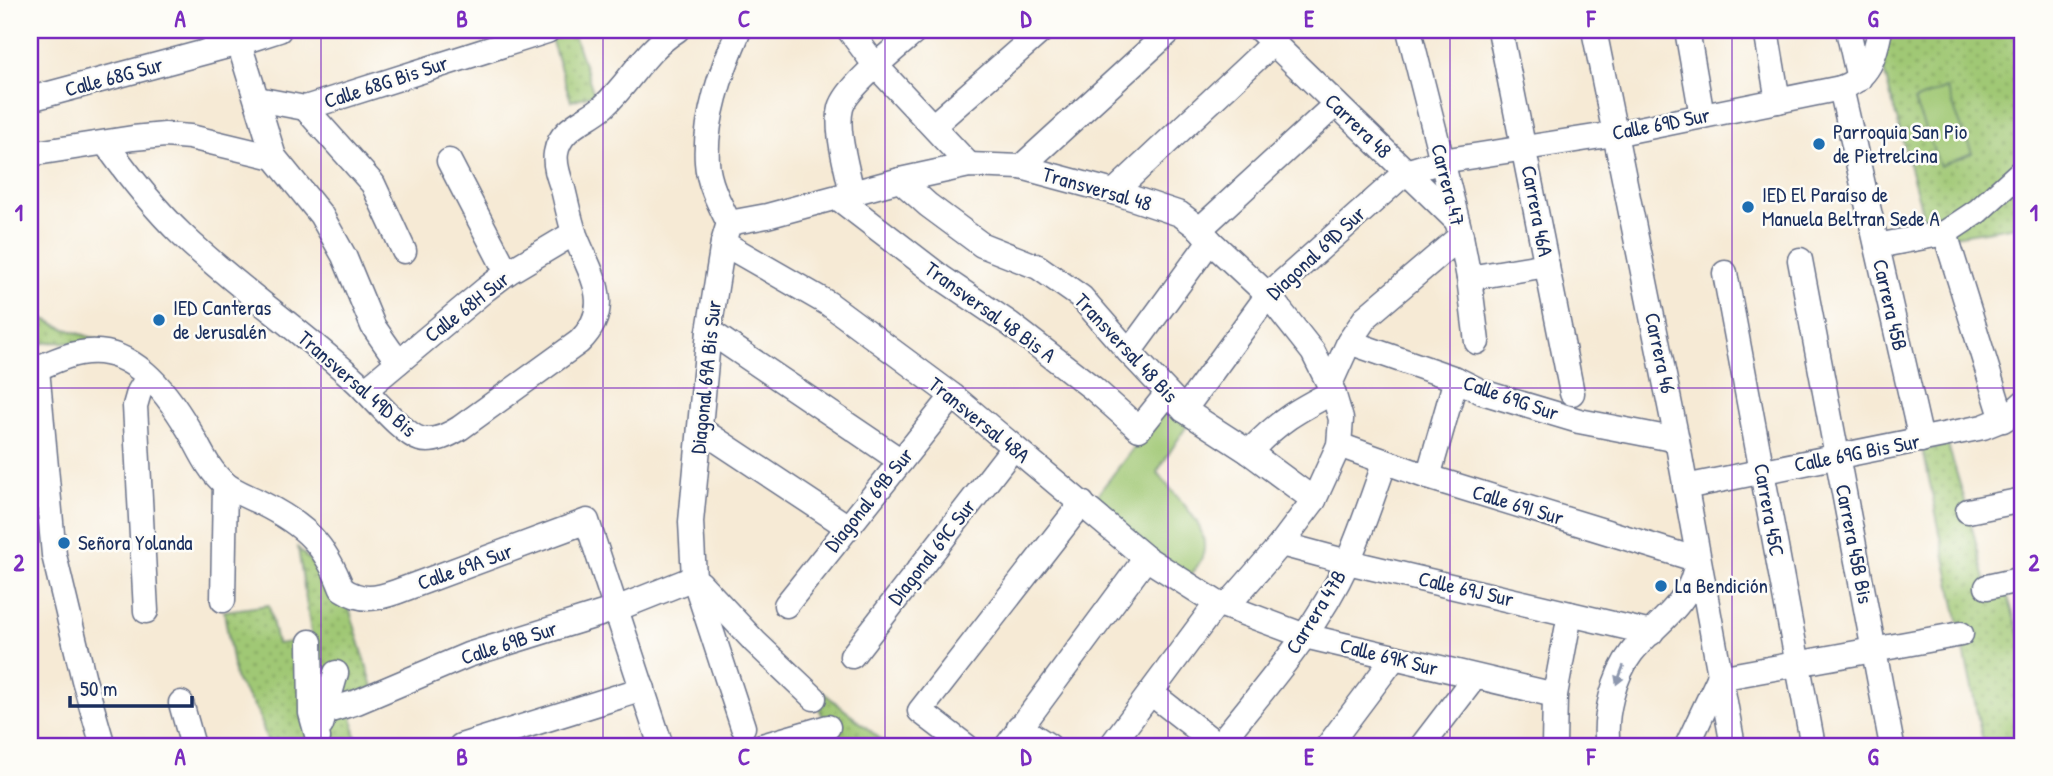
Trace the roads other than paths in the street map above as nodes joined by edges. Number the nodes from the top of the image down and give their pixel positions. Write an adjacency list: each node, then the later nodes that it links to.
1 (279, 30): 16 (street, Calle 68G Sur)
2 (677, 30): 42 (street)
3 (739, 30): 43 (street)
4 (849, 30): 18 (street)
5 (917, 30): 18 (street)
6 (1042, 30): 26 (street)
7 (1171, 30): 35 (street)
8 (1409, 30): 33 (street, Carrera 47)
9 (1500, 30): 29 (street, Carrera 46A)
10 (1594, 30): 27 (street, Carrera 46)
11 (1687, 30): 25 (street)
12 (1766, 30): 22 (street)
13 (1848, 30): 19 (street, Carrera 45B)
14 (1880, 30): 19 (street)
15 (547, 31): 24 (street, Calle 68G Bis Sur)
16 (237, 36): 20 (street, Calle 68G Sur); 21 (street)
17 (1266, 36): 23 (street, Carrera 48); 39 (street)
18 (876, 66): 26 (street); 40 (street)
19 (1850, 84): 22 (street, Calle 69D Sur); 46 (street, Carrera 45B)
20 (30, 99)
21 (257, 99): 24 (street); 31 (street)
22 (1778, 101): 25 (street, Calle 69D Sur)
23 (1336, 104): 37 (street, Carrera 48); 45 (street)
24 (305, 108): 47 (street)
25 (1702, 116): 27 (street, Calle 69D Sur)
26 (934, 125): 34 (street)
27 (1614, 134): 29 (street, Calle 69D Sur); 71 (street, Carrera 46)
28 (106, 144): 30 (street); 31 (street); 63 (street, Transversal 49D Bis)
29 (1524, 148): 33 (street, Calle 69D Sur); 49 (street, Carrera 46A)
30 (30, 154)
31 (274, 157): 58 (street)
32 (449, 161): 51 (street)
33 (1442, 161): 37 (street, Calle 69D Sur); 41 (street, Carrera 47)
34 (970, 164): 35 (street, Transversal 48); 38 (street, Transversal 48)
35 (1021, 167): 39 (street, Transversal 48)
36 (2023, 170): 44 (street)
37 (1406, 172): 41 (street, Carrera 48); 53 (street, Diagonal 69D Sur)
38 (900, 180): 40 (street, Transversal 48); 57 (street, Transversal 48 Bis)
39 (1114, 192): 45 (street, Transversal 48)
40 (845, 196): 43 (street, Transversal 48); 70 (street, Transversal 48 Bis A)
41 (1459, 229): 52 (street, Carrera 47); 55 (street)
42 (574, 233): 51 (street, Calle 68H Sur); 63 (street, Transversal 49D Bis)
43 (726, 233): 54 (street, Diagonal 69A Bis Sur); 65 (street, Transversal 48A)
44 (1945, 233): 46 (street); 68 (street)
45 (1205, 235): 53 (street, Transversal 48); 57 (street)
46 (1877, 246): 72 (street, Carrera 45B)
47 (404, 251)
48 (1800, 260): 76 (street, Carrera 45B Bis)
49 (1548, 265): 52 (street); 64 (street, Carrera 46A)
50 (1725, 273): 79 (street, Carrera 45C)
51 (507, 274): 58 (street, Calle 68H Sur)
52 (1469, 278): 56 (street, Carrera 47)
53 (1268, 295): 62 (street, Transversal 48); 66 (street, Diagonal 69D Sur)
54 (709, 331): 69 (street, Diagonal 69A Bis Sur); 77 (street)
55 (1349, 342): 61 (street, Calle 69G Sur); 62 (street)
56 (1477, 342)
57 (1129, 352): 66 (street, Transversal 48 Bis)
58 (398, 362): 63 (street, Calle 68H Sur)
59 (33, 370): 60 (street); 122 (street)
60 (148, 377): 81 (street); 99 (street)
61 (1456, 379): 71 (street, Calle 69G Sur); 80 (street)
62 (1332, 388): 73 (street, Transversal 48); 75 (street)
63 (365, 390)
64 (1572, 393)
65 (953, 396): 74 (street, Transversal 48A); 77 (street, Diagonal 69B Sur)
66 (1176, 402): 70 (street, Diagonal 69D Sur); 75 (street, Transversal 48 Bis)
67 (2023, 404): 68 (street, Calle 69G Bis Sur)
68 (2003, 420): 72 (street, Calle 69G Bis Sur)
69 (699, 429): 87 (street); 92 (street, Diagonal 69A Bis Sur)
70 (1139, 429)
71 (1677, 440): 82 (street, Carrera 46)
72 (1921, 440): 76 (street, Calle 69G Bis Sur)
73 (1339, 445): 78 (street, Calle 69I Sur); 83 (street)
74 (1013, 448): 85 (street, Transversal 48A); 106 (street, Diagonal 69C Sur)
75 (1250, 452): 83 (street, Transversal 48 Bis)
76 (1838, 457): 79 (street, Calle 69G Bis Sur); 105 (street, Carrera 45B Bis)
77 (901, 461): 87 (street, Diagonal 69B Sur)
78 (1385, 462): 80 (street, Calle 69I Sur); 91 (street, Carrera 47B)
79 (1762, 472): 82 (street, Calle 69G Bis Sur); 108 (street, Carrera 45C)
80 (1428, 477): 90 (street, Calle 69I Sur)
81 (225, 484): 95 (street); 98 (street, Calle 69A Sur)
82 (1685, 487): 90 (street, Carrera 46)
83 (1314, 499): 88 (street)
84 (2023, 499): 86 (street)
85 (1082, 502): 89 (street, Transversal 48A); 127 (street)
86 (1968, 511)
87 (848, 527): 96 (street, Diagonal 69B Sur)
88 (1282, 544): 91 (street, Calle 69J Sur); 97 (street)
89 (1146, 558): 97 (street, Transversal 48A); 120 (street)
90 (1698, 560): 101 (street); 111 (street, Carrera 46)
91 (1348, 562): 100 (street, Calle 69J Sur); 103 (street, Carrera 47B)
92 (695, 578): 98 (street, Calle 69B Sur); 115 (street); 119 (street, Diagonal 69A Bis Sur)
93 (2023, 579): 94 (street)
94 (1987, 587)
95 (223, 600)
96 (786, 605)
97 (1222, 605): 103 (street, Calle 69K Sur); 113 (street)
98 (616, 610): 112 (street); 117 (street, Calle 69B Sur)
99 (146, 611)
100 (1570, 614): 101 (street, Calle 69J Sur); 114 (street)
101 (1651, 633): 134 (street, one-way to 134)
102 (1961, 634): 105 (street)
103 (1305, 636): 107 (street, Calle 69K Sur); 130 (street, Carrera 47B)
104 (310, 642): 121 (street)
105 (1874, 650): 108 (street); 138 (street, Carrera 45B Bis)
106 (852, 656)
107 (1394, 658): 110 (street, Calle 69K Sur); 131 (street)
108 (1797, 664): 111 (street); 137 (street, Carrera 45C)
109 (336, 673): 117 (street)
110 (1474, 678): 114 (street, Calle 69K Sur); 132 (street)
111 (1719, 678): 135 (street); 136 (street, Carrera 46)
112 (643, 689): 124 (street); 125 (street)
113 (1151, 693): 129 (street); 130 (street)
114 (1555, 695): 133 (street)
115 (814, 698)
116 (181, 703): 123 (street)
117 (324, 712): 121 (street)
118 (828, 726): 126 (street)
119 (743, 727)
120 (1013, 737): 128 (street)
121 (318, 742)
122 (103, 746)
123 (193, 746)
124 (461, 746)
125 (662, 746)
126 (762, 746)
127 (966, 746)
128 (1048, 746)
129 (1111, 746)
130 (1218, 746)
131 (1328, 746)
132 (1422, 746)
133 (1554, 746)
134 (1608, 746)
135 (1686, 746)
136 (1733, 746)
137 (1813, 746)
138 (1892, 746)

